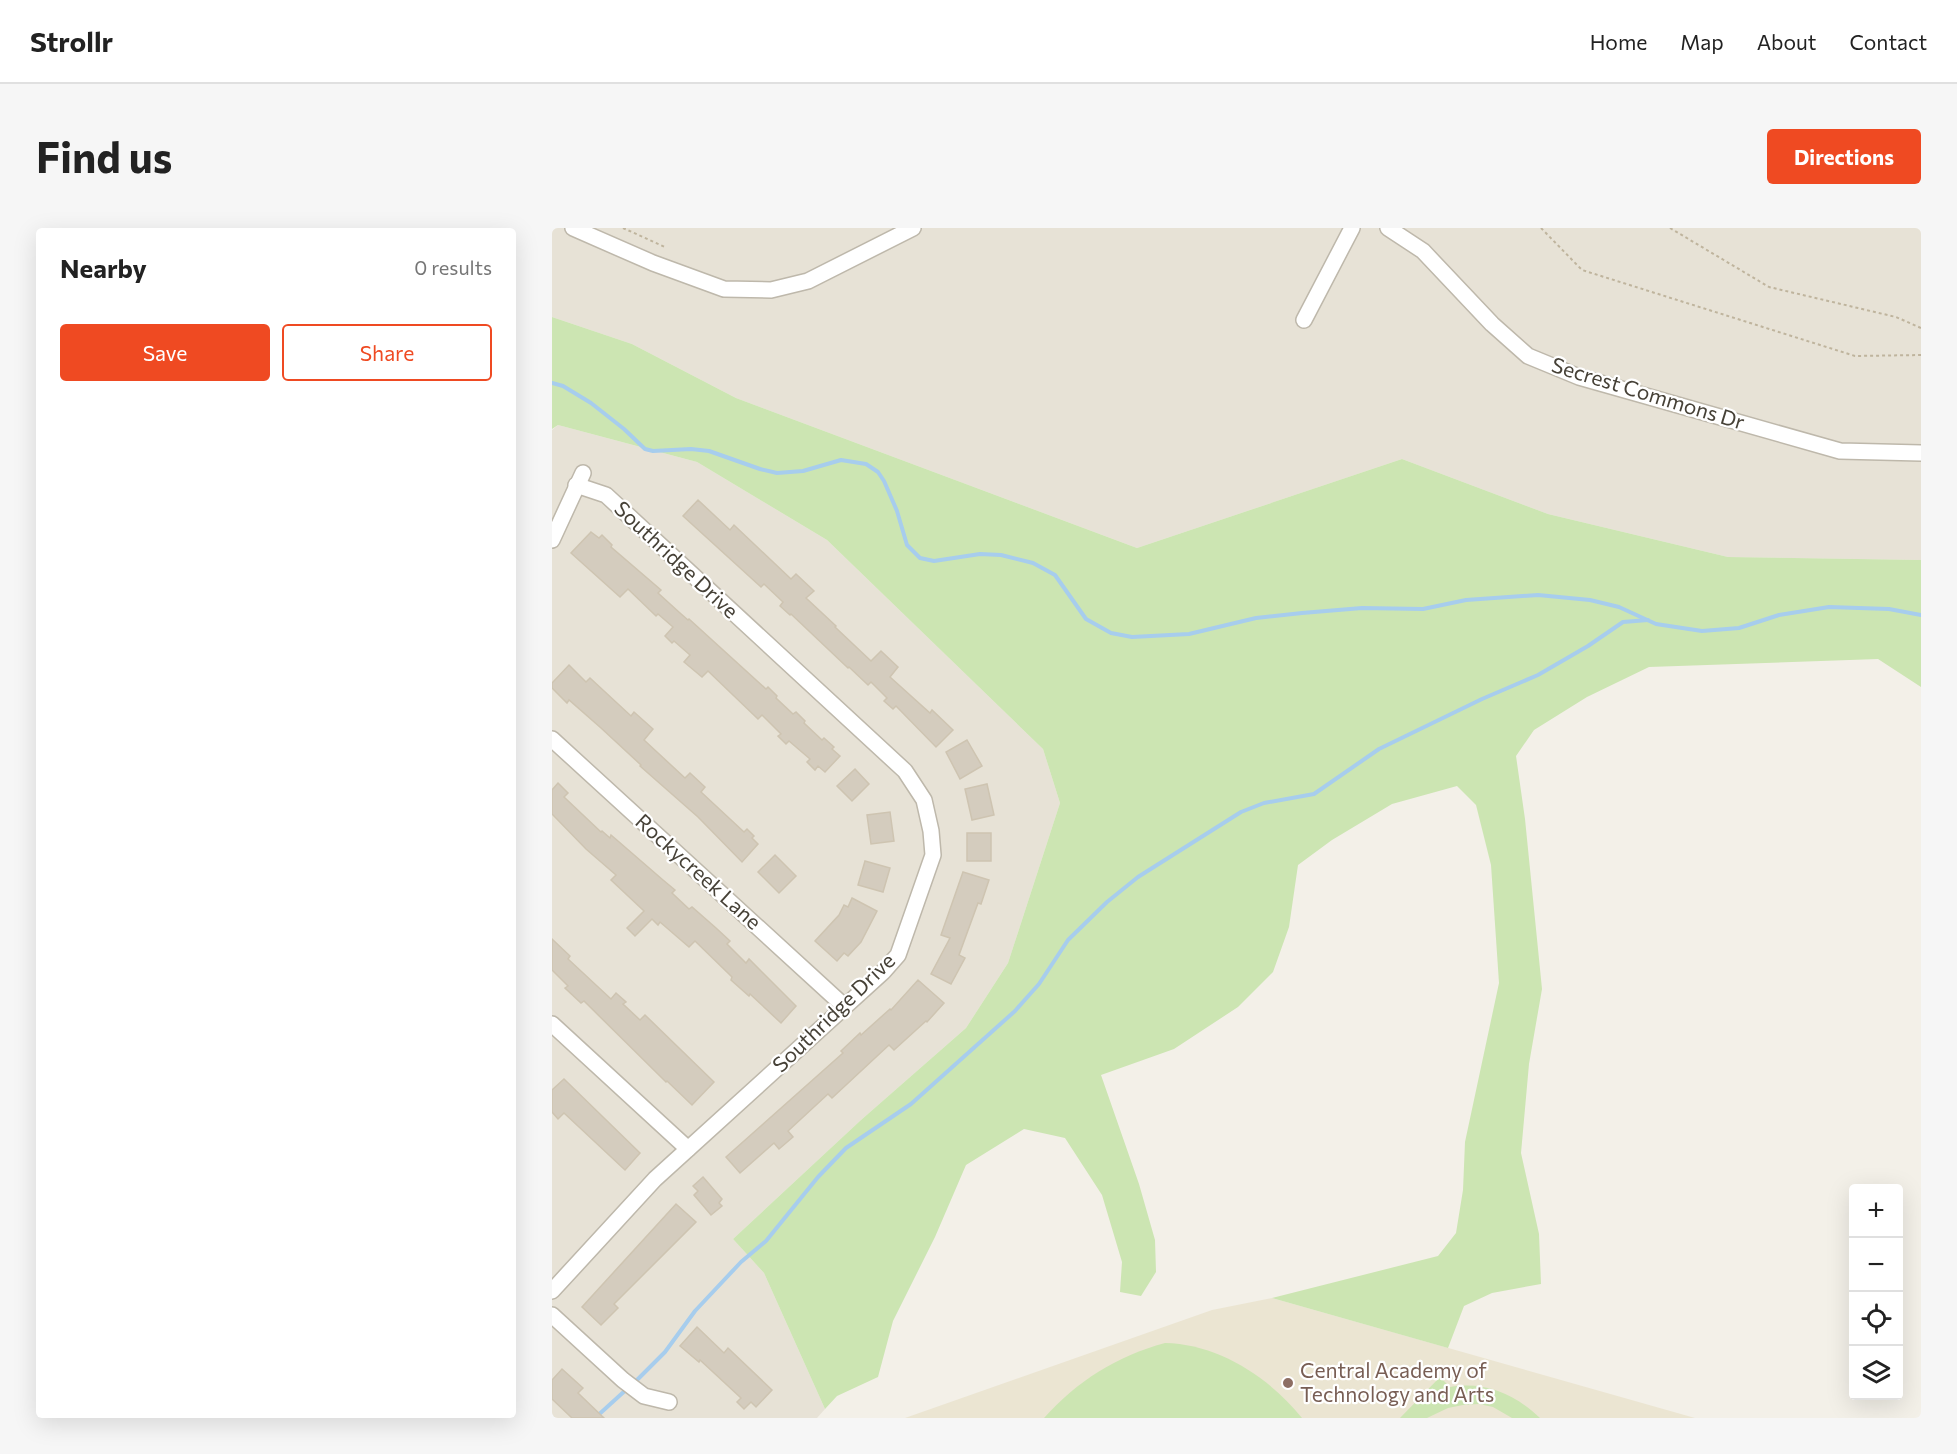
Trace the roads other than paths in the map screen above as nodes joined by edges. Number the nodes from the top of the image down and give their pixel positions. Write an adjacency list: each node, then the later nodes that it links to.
1 (913, 228): 4 (street)
2 (1352, 228): 5 (street)
3 (1388, 228): 6 (street, Secrest Commons Dr)
4 (582, 230)
5 (1304, 320)
6 (1921, 453)
7 (552, 540): 9 (street, Southridge Drive)
8 (552, 739): 9 (street, Rockycreek Lane)
9 (844, 1006): 11 (street, Southridge Drive)
10 (552, 1024): 11 (street)
11 (688, 1149): 12 (street, Southridge Drive)
12 (552, 1291)
13 (552, 1314): 14 (street)
14 (669, 1402)

